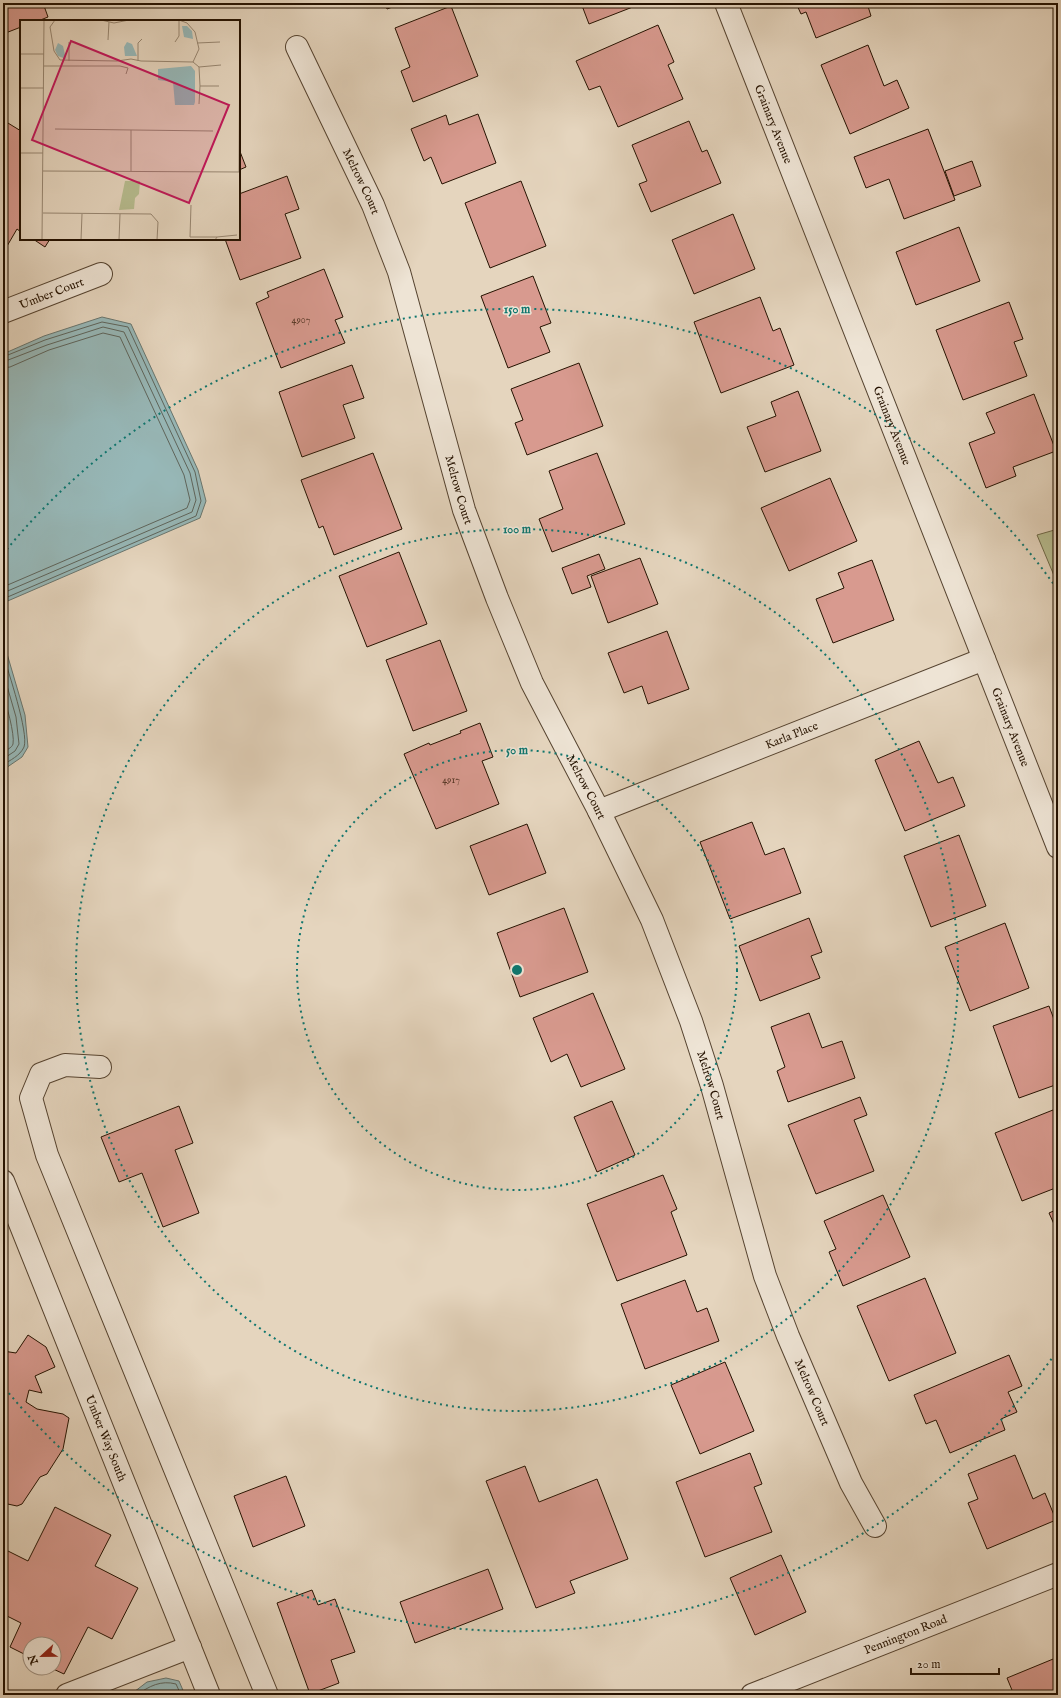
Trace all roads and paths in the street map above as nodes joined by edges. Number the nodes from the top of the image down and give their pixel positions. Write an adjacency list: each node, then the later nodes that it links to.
1 (726, 3): 5 (street, Grainary Avenue)
2 (297, 47): 6 (street, Melrow Court)
3 (101, 274): 4 (street, Umber Court)
4 (3, 312)
5 (984, 659): 6 (street, Karla Place); 7 (street, Grainary Avenue)
6 (599, 811): 10 (street, Melrow Court)
7 (1058, 847)
8 (100, 1068): 15 (street)
9 (3, 1180): 12 (street, Umber Way South)
10 (875, 1526)
11 (1058, 1574): 16 (street, Pennington Road)
12 (190, 1647): 13 (street); 14 (street, Umber Way South)
13 (67, 1695)
14 (209, 1695)
15 (267, 1695)
16 (752, 1695)

